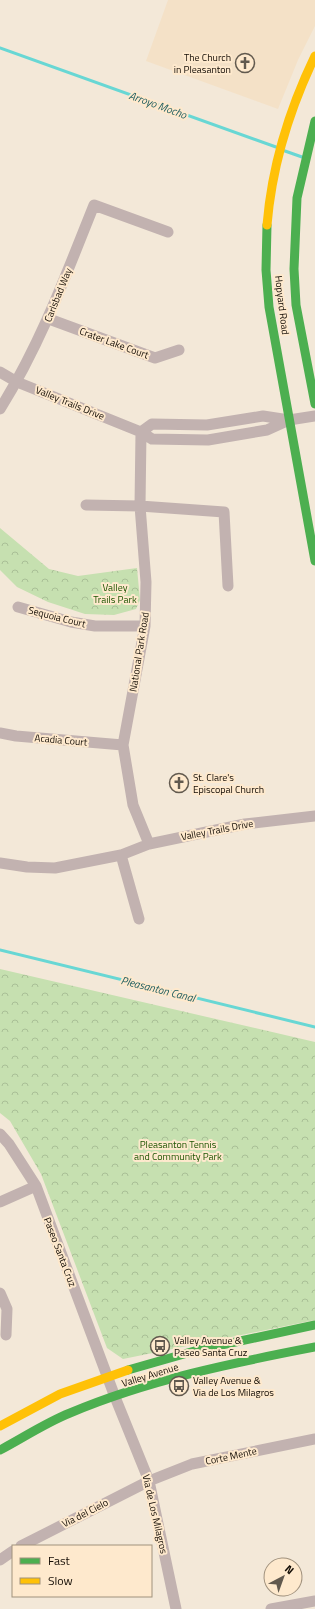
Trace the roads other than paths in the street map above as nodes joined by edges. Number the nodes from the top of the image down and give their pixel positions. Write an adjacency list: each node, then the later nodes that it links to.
1 (315, 56): 11 (main road, Hopyard Road)
2 (314, 124): 8 (main road, Hopyard Road)
3 (168, 232): 4 (street, Carlsbad Way)
4 (49, 320): 5 (street, Crater Lake Court); 7 (street, Carlsbad Way)
5 (179, 350)
6 (0, 372): 7 (street, Valley Trails Drive)
7 (17, 382): 9 (street, Carlsbad Way); 12 (street, Valley Trails Drive)
8 (315, 404)
9 (0, 409)
10 (315, 416): 11 (street)
11 (289, 420): 12 (street); 15 (main road, Hopyard Road)
12 (141, 432): 14 (street, National Park Road)
13 (86, 505): 14 (street)
14 (140, 506): 16 (street); 18 (street, National Park Road)
15 (315, 562)
16 (228, 586)
17 (18, 607): 18 (street, Sequoia Court)
18 (145, 626): 20 (street, National Park Road)
19 (0, 733): 20 (street, Acadia Court)
20 (123, 745): 22 (street, National Park Road)
21 (315, 816): 22 (street, Valley Trails Drive)
22 (149, 844): 23 (street, Valley Trails Drive)
23 (121, 855): 24 (street, Valley Trails Drive); 25 (street)
24 (0, 864)
25 (139, 919)
26 (0, 1134): 27 (street, Paseo Santa Cruz)
27 (36, 1186): 28 (street); 33 (street, Paseo Santa Cruz)
28 (0, 1202)
29 (0, 1293): 31 (street)
30 (315, 1325): 33 (main road, Valley Avenue)
31 (6, 1335)
32 (315, 1347): 34 (main road, Valley Avenue)
33 (108, 1377): 34 (street, Via de Los Milagros); 35 (main road, Valley Avenue)
34 (115, 1397): 37 (main road, Valley Avenue); 38 (street, Via de Los Milagros)
35 (0, 1426)
36 (315, 1439): 38 (street, Corte Mente)
37 (0, 1450)
38 (149, 1480): 39 (street, Via del Cielo); 43 (street, Via de Los Milagros)
39 (23, 1545)
40 (12, 1552): 41 (street)
41 (0, 1560)
42 (315, 1601): 44 (street)
43 (176, 1609)
44 (271, 1609)

